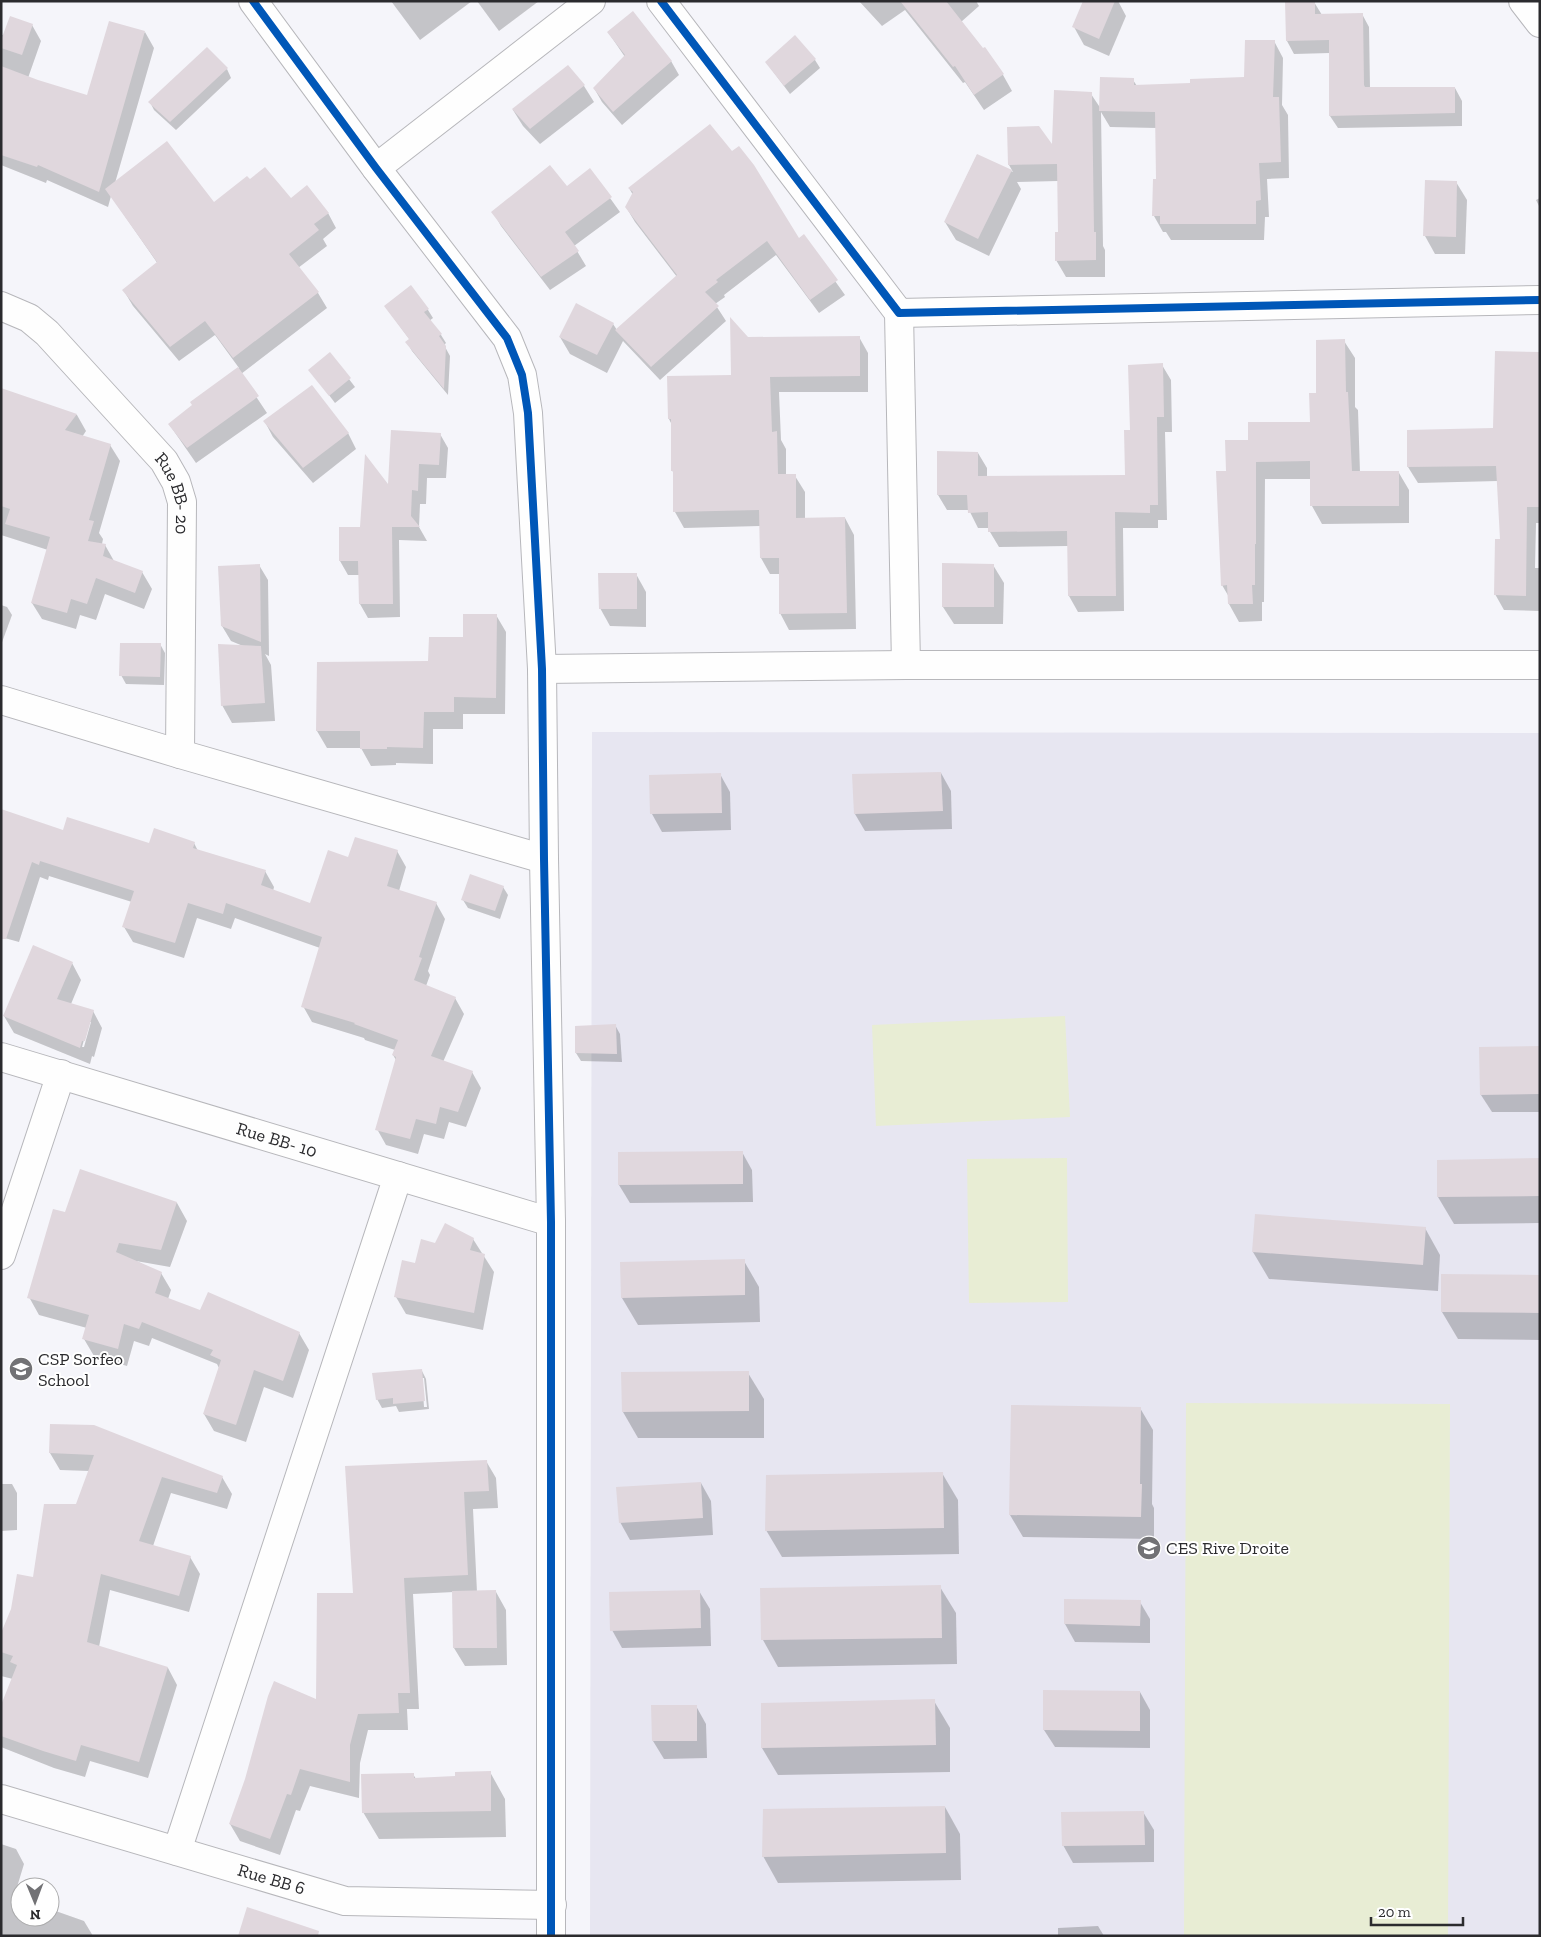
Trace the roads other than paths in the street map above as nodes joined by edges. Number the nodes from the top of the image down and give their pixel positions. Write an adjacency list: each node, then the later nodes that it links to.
1 (252, 1): 6 (street)
2 (591, 1): 6 (street)
3 (661, 1): 9 (street)
4 (1523, 1): 5 (street)
5 (1540, 23)
6 (376, 168): 12 (street)
7 (1540, 300): 9 (street)
8 (1, 306): 14 (street, Rue BB- 20)
9 (899, 313): 10 (street)
10 (906, 664): 11 (street); 12 (street)
11 (1540, 665)
12 (542, 669): 15 (street)
13 (1, 700): 14 (street)
14 (180, 754): 15 (street)
15 (544, 860): 19 (street)
16 (1, 1056): 17 (street, Rue BB- 10)
17 (61, 1074): 18 (street, Rue BB- 10); 20 (street)
18 (398, 1176): 19 (street, Rue BB- 10); 22 (street)
19 (551, 1222): 23 (street)
20 (1, 1255)
21 (1, 1799): 22 (street, Rue BB 6)
22 (177, 1852): 23 (street, Rue BB 6)
23 (552, 1904): 24 (street)
24 (551, 1936)

